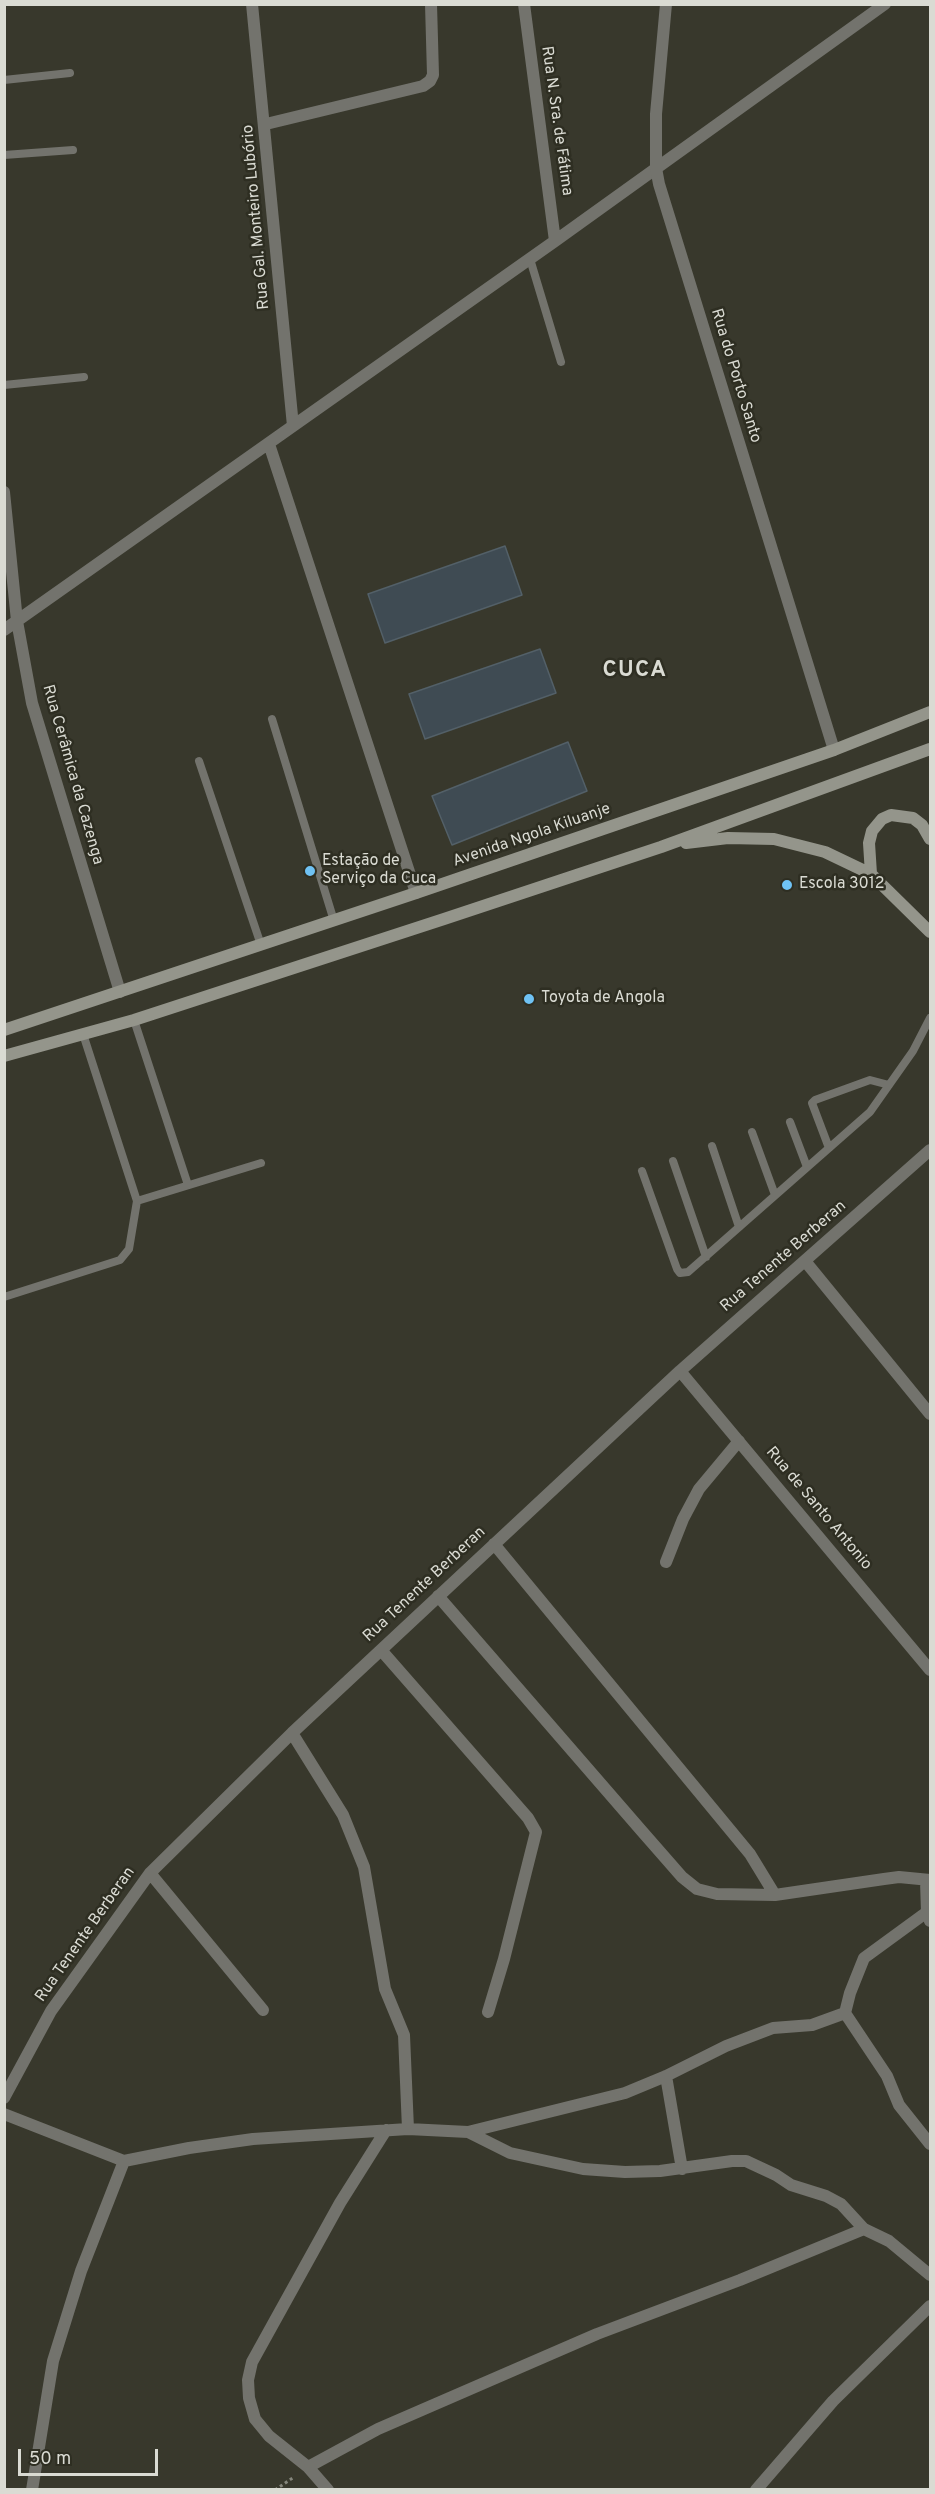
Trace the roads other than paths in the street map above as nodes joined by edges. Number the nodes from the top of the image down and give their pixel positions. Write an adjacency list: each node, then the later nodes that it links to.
1 (252, 4): 8 (street, Rua Gal. Monteiro Lubório)
2 (431, 4): 8 (street)
3 (524, 4): 12 (street, Rua N. Sra. de Fátima)
4 (666, 4): 11 (street, Rua do Porto Santo)
5 (885, 4): 11 (street)
6 (70, 73): 7 (lane)
7 (4, 80)
8 (266, 124): 17 (street, Rua Gal. Monteiro Lubório)
9 (73, 150): 10 (lane)
10 (4, 155)
11 (656, 168): 12 (street); 25 (street, Rua do Porto Santo)
12 (555, 241): 13 (street)
13 (530, 259): 14 (lane); 17 (street)
14 (561, 362)
15 (84, 377): 16 (lane)
16 (4, 385)
17 (293, 426): 18 (street)
18 (269, 444): 20 (street); 30 (street)
19 (4, 492): 20 (street, Rua Cerâmica da Cazenga)
20 (17, 621): 21 (street); 34 (street, Rua Cerâmica da Cazenga)
21 (4, 630)
22 (930, 712): 25 (main road, Avenida Ngola Kiluanje)
23 (273, 719): 31 (lane)
24 (930, 749): 28 (main road)
25 (834, 750): 30 (main road, Avenida Ngola Kiluanje)
26 (199, 761): 33 (lane)
27 (930, 839): 29 (main road)
28 (661, 847): 29 (main road); 36 (main road)
29 (871, 874): 32 (main road)
30 (416, 893): 31 (main road, Avenida Ngola Kiluanje)
31 (334, 921): 33 (main road, Avenida Ngola Kiluanje)
32 (930, 932)
33 (261, 945): 34 (main road, Avenida Ngola Kiluanje)
34 (120, 992): 37 (main road, Avenida Ngola Kiluanje)
35 (930, 1018): 40 (lane)
36 (134, 1020): 38 (main road); 50 (lane)
37 (4, 1030)
38 (83, 1034): 39 (main road); 52 (lane)
39 (4, 1056)
40 (889, 1085): 44 (lane); 44 (lane)
41 (790, 1122): 48 (lane)
42 (752, 1132): 51 (lane)
43 (712, 1146): 53 (lane)
44 (829, 1148): 48 (lane)
45 (930, 1150): 55 (street, Rua Tenente Berberan)
46 (673, 1161): 54 (lane)
47 (261, 1163): 50 (lane)
48 (807, 1167): 51 (lane)
49 (642, 1171): 54 (lane)
50 (188, 1185): 52 (lane)
51 (775, 1195): 53 (lane)
52 (136, 1201): 56 (lane)
53 (739, 1227): 54 (lane)
54 (706, 1257)
55 (805, 1260): 57 (street, Rua Tenente Berberan); 58 (street)
56 (4, 1297)
57 (680, 1371): 59 (street, Rua de Santo Antonio); 60 (street, Rua Tenente Berberan)
58 (930, 1414)
59 (739, 1441): 61 (street); 64 (street, Rua de Santo Antonio)
60 (494, 1544): 62 (street, Rua Tenente Berberan); 68 (street)
61 (666, 1562)
62 (438, 1596): 63 (street, Rua Tenente Berberan); 68 (street)
63 (381, 1650): 65 (street, Rua Tenente Berberan); 71 (street)
64 (930, 1670)
65 (292, 1733): 66 (street, Rua Tenente Berberan); 76 (street)
66 (150, 1873): 70 (street); 74 (street, Rua Tenente Berberan)
67 (928, 1880): 68 (street); 69 (street)
68 (775, 1895)
69 (929, 1917): 72 (street)
70 (263, 2010)
71 (488, 2012)
72 (845, 2013): 73 (street); 79 (street)
73 (666, 2076): 78 (street); 81 (street)
74 (4, 2098)
75 (4, 2114): 80 (street)
76 (408, 2129): 77 (street); 78 (street)
77 (386, 2130): 80 (street); 85 (street)
78 (468, 2132): 81 (street)
79 (930, 2144)
80 (124, 2161): 86 (street)
81 (682, 2169): 82 (street)
82 (864, 2229): 83 (street); 85 (street)
83 (930, 2275)
84 (930, 2306): 88 (street)
85 (308, 2467): 87 (street)
86 (32, 2490)
87 (328, 2490)
88 (756, 2490)

